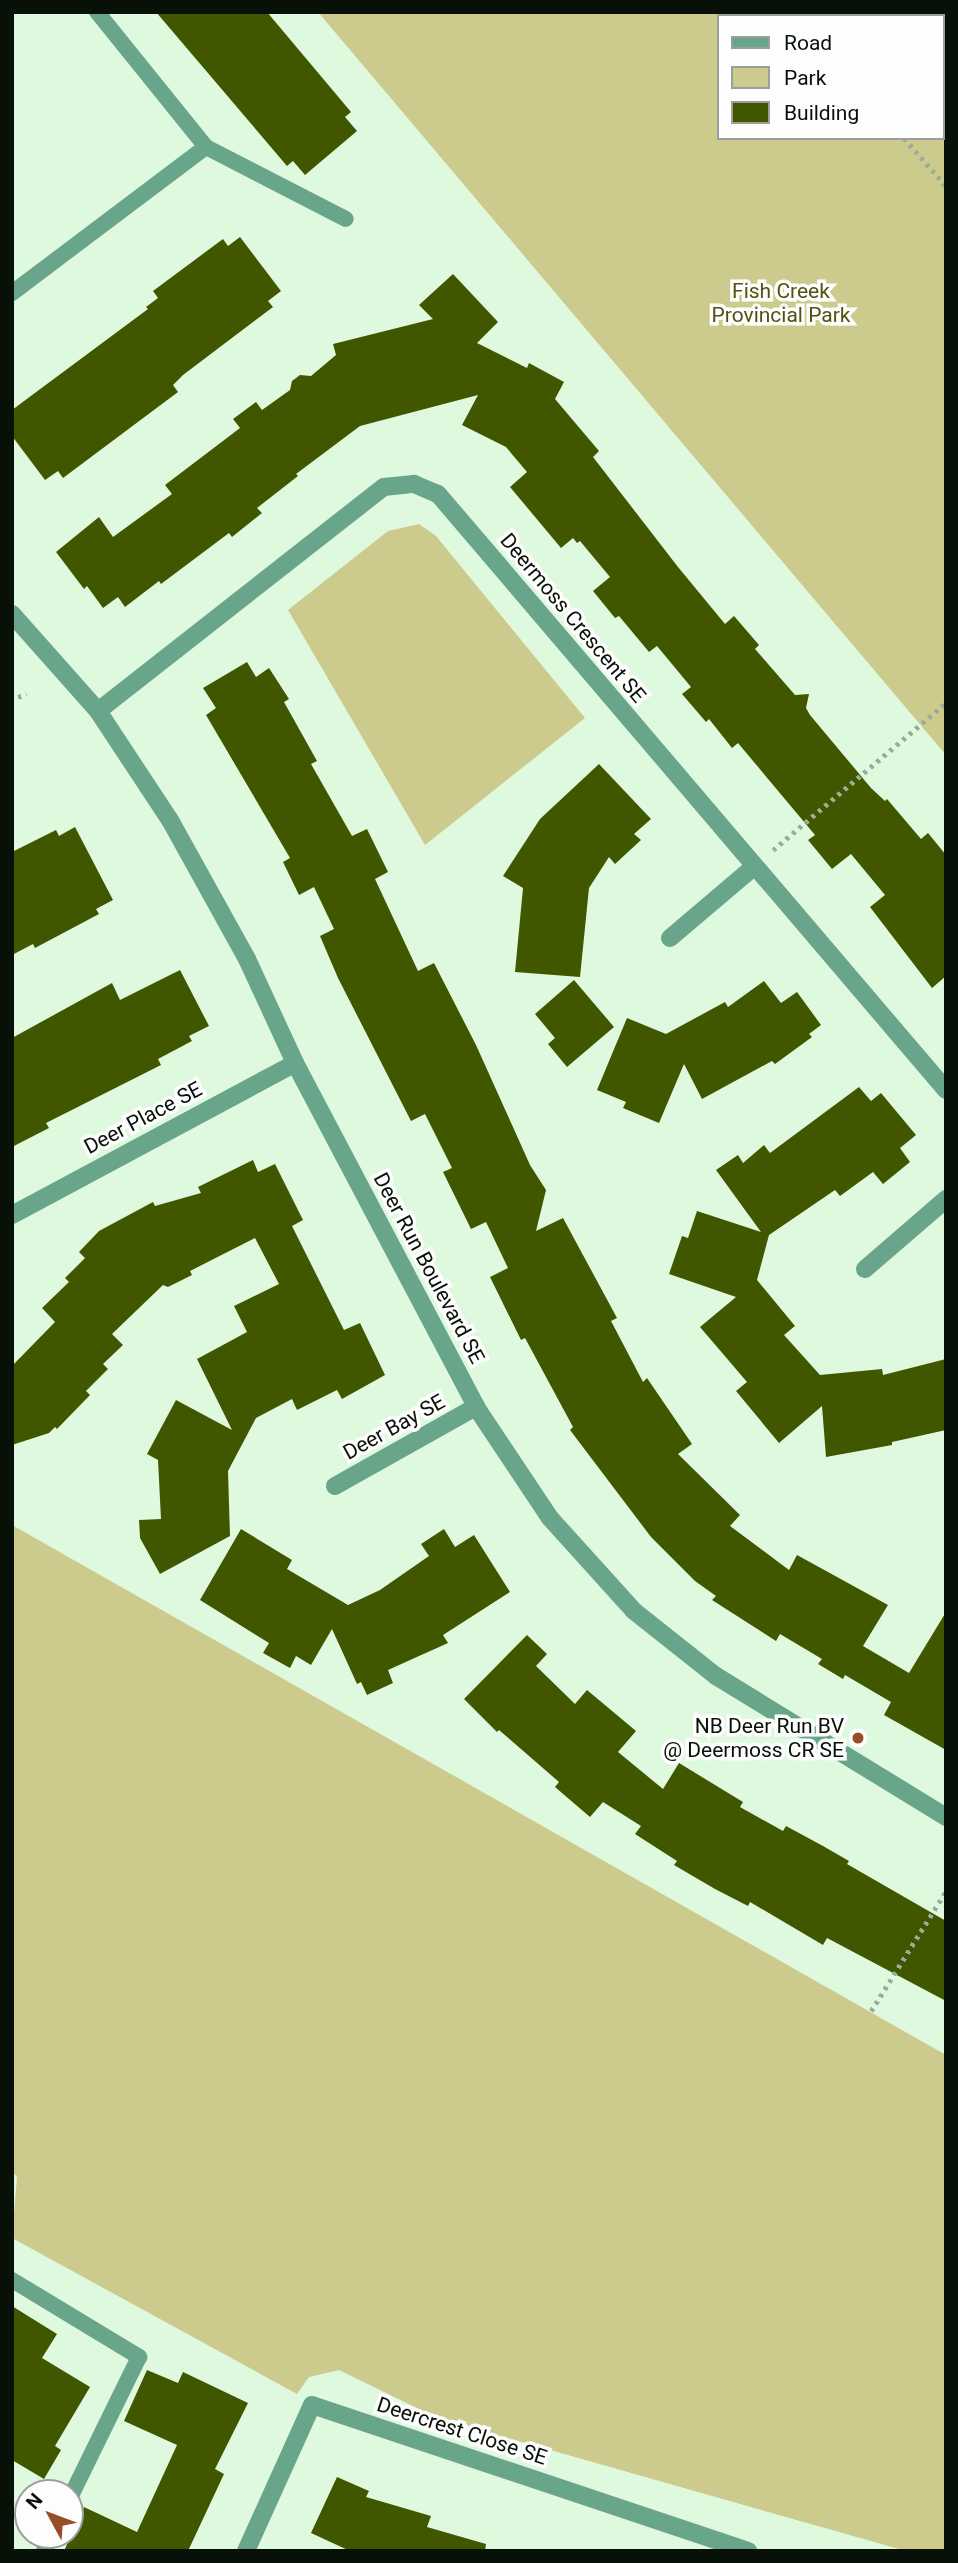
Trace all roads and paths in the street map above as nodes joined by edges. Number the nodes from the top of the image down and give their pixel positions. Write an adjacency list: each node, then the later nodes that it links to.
1 (97, 12): 3 (lane)
2 (906, 140): 4 (path)
3 (206, 147): 5 (lane); 6 (lane)
4 (946, 186)
5 (346, 219)
6 (12, 293)
7 (12, 614): 11 (street, Deer Run Boulevard SE)
8 (26, 694): 9 (path)
9 (18, 698)
10 (946, 703): 12 (path)
11 (99, 711): 12 (street, Deermoss Crescent SE); 14 (street, Deer Run Boulevard SE)
12 (755, 866): 13 (street); 15 (street, Deermoss Crescent SE)
13 (670, 938)
14 (295, 1063): 17 (street, Deer Place SE); 19 (street, Deer Run Boulevard SE)
15 (946, 1090)
16 (946, 1199): 18 (street)
17 (12, 1215)
18 (865, 1269)
19 (476, 1407): 20 (street, Deer Bay SE); 21 (street, Deer Run Boulevard SE)
20 (335, 1486)
21 (946, 1817)
22 (946, 1891): 23 (path)
23 (871, 2011)
24 (12, 2280): 25 (lane)
25 (79, 2479)
26 (246, 2551): 27 (street, Deercrest Close SE)
27 (748, 2551)

